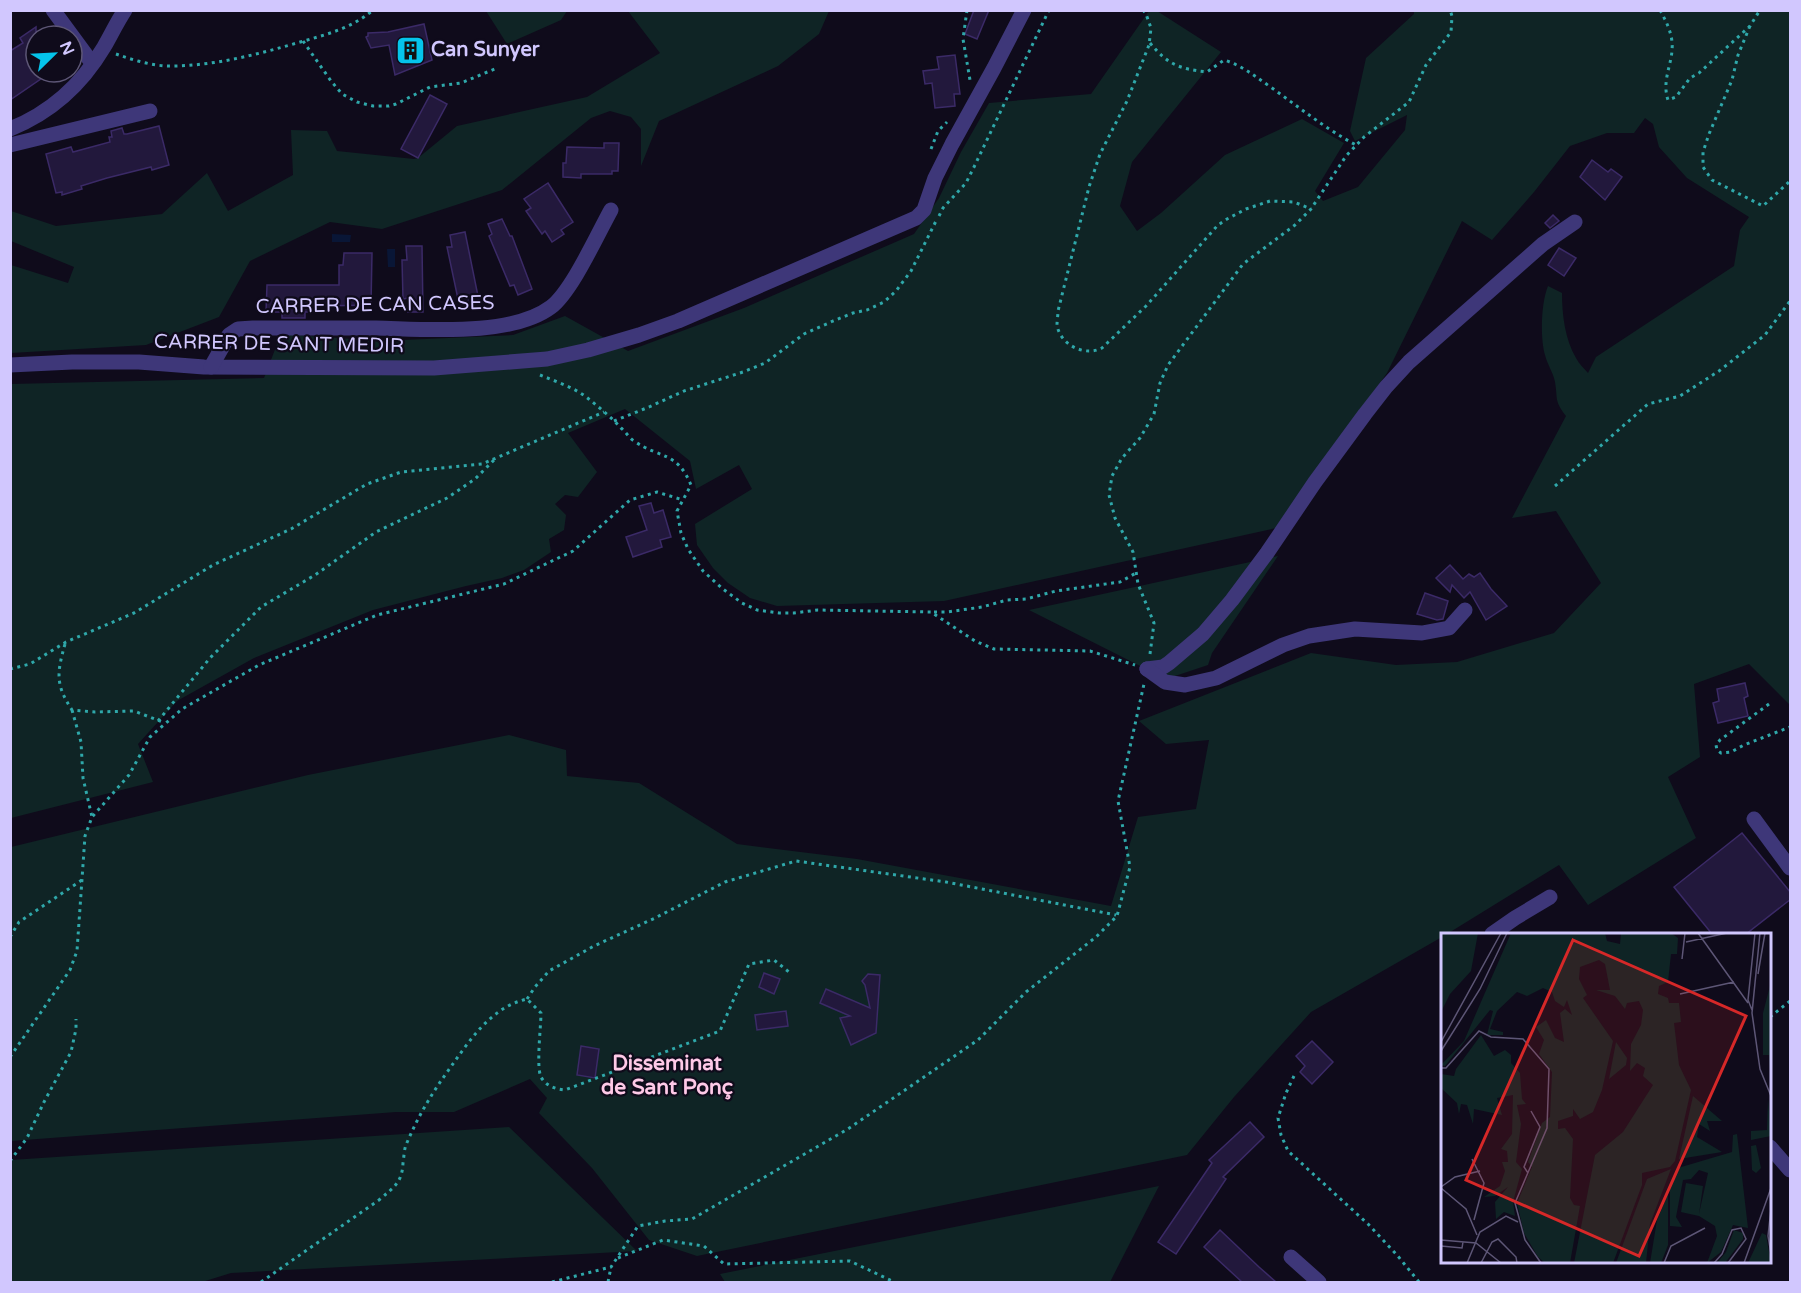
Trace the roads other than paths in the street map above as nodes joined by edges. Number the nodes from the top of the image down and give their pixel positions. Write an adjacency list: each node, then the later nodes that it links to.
1 (53, 10): 4 (street)
2 (124, 10): 4 (street)
3 (1024, 10): 11 (street, CARRER DE SANT MEDIR)
4 (92, 63): 6 (street)
5 (150, 111): 7 (street)
6 (10, 129)
7 (10, 145)
8 (611, 210): 11 (street, CARRER DE CAN CASES)
9 (1575, 222): 12 (street)
10 (10, 365): 11 (street, CARRER DE SANT MEDIR)
11 (211, 367)
12 (1465, 610)
13 (1754, 819): 14 (street)
14 (1791, 868)
15 (1550, 897): 16 (street)
16 (1493, 933)
17 (1771, 1148): 18 (street)
18 (1791, 1170)
19 (1291, 1257): 20 (street)
20 (1318, 1282)

